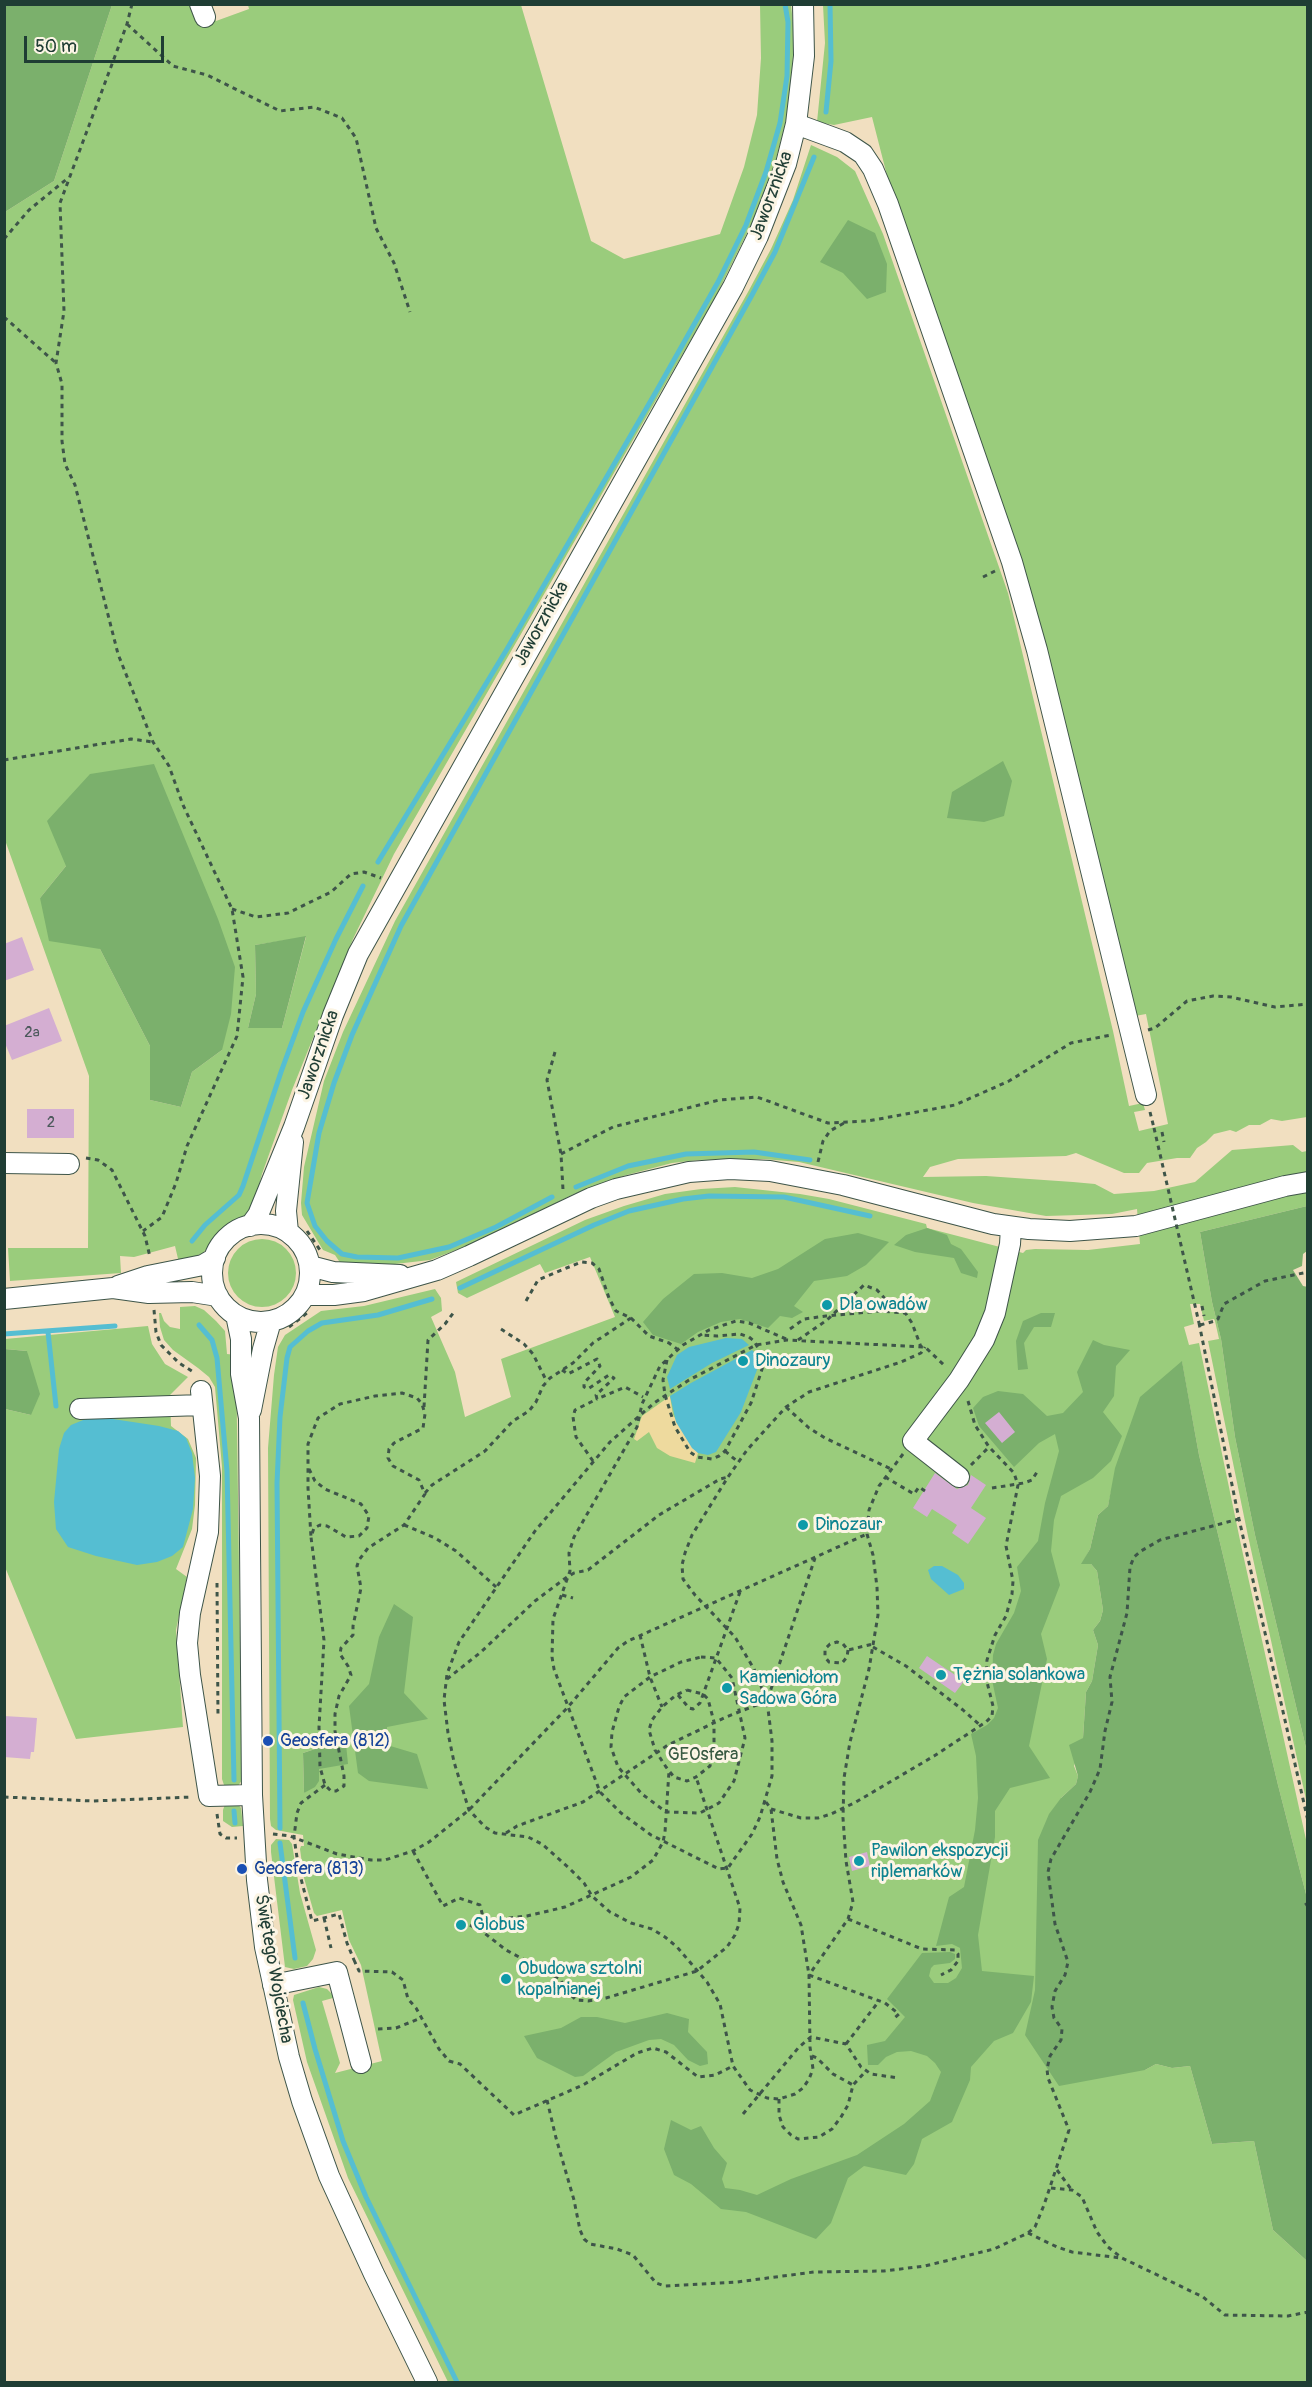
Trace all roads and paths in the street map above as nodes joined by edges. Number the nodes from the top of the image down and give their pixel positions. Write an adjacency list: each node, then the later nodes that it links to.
1 (132, 4): 3 (path)
2 (803, 4): 4 (street, Jaworznicka)
3 (127, 24): 5 (path); 7 (path)
4 (796, 123): 12 (street, Jaworznicka); 15 (street)
5 (70, 177): 6 (path); 9 (path)
6 (4, 239)
7 (410, 312)
8 (4, 316): 9 (path)
9 (56, 363): 10 (path)
10 (153, 742): 11 (path); 13 (path)
11 (4, 760)
12 (397, 884): 13 (path); 19 (street, Jaworznicka)
13 (232, 909): 31 (path)
14 (1308, 1004): 15 (path)
15 (1131, 1035): 17 (street); 18 (path)
16 (555, 1052): 23 (path)
17 (1146, 1095)
18 (846, 1122): 23 (path); 26 (path)
19 (294, 1127): 29 (street, Jaworznicka); 32 (street, Jaworznicka)
20 (1154, 1128): 50 (path, bridge)
21 (1162, 1132): 22 (path)
22 (1164, 1142)
23 (561, 1154): 28 (path)
24 (4, 1163): 25 (street)
25 (69, 1164): 31 (path)
26 (814, 1178): 28 (street); 30 (street)
27 (1308, 1182): 30 (street)
28 (569, 1208): 37 (street)
29 (250, 1226): 32 (street); 33 (street)
30 (1011, 1227): 62 (street)
31 (143, 1231): 34 (path)
32 (288, 1232): 35 (street)
33 (215, 1258): 38 (street); 39 (street)
34 (152, 1265)
35 (310, 1266): 37 (street); 42 (street)
36 (1308, 1272): 50 (path)
37 (412, 1276): 42 (street)
38 (113, 1288): 39 (street); 40 (street)
39 (218, 1296): 46 (street)
40 (4, 1299)
41 (526, 1301): 49 (path)
42 (307, 1304): 51 (street); 51 (path)
43 (1202, 1306): 48 (path)
44 (454, 1312): 69 (path)
45 (906, 1314): 47 (path); 47 (path); 58 (path)
46 (236, 1315): 51 (street); 71 (street, Świętego Wojciecha)
47 (832, 1315): 53 (path); 56 (path)
48 (1204, 1316)
49 (631, 1318): 59 (path); 61 (path)
50 (1199, 1324): 87 (path)
51 (278, 1325): 71 (street, Świętego Wojciecha)
52 (501, 1329): 63 (path)
53 (790, 1329)
54 (702, 1335): 55 (path); 57 (path); 59 (path)
55 (788, 1340): 56 (path); 57 (path)
56 (797, 1340): 58 (path)
57 (756, 1344): 64 (path); 74 (path)
58 (923, 1347): 62 (path); 67 (path)
59 (676, 1349): 60 (path)
60 (668, 1358): 64 (path); 65 (path)
61 (562, 1370): 63 (path); 66 (path)
62 (959, 1380): 72 (street); 73 (path)
63 (547, 1382): 86 (path)
64 (665, 1395): 70 (path); 74 (path)
65 (644, 1398): 66 (path); 70 (path)
66 (597, 1399): 75 (path)
67 (786, 1407): 76 (path); 77 (path)
68 (80, 1409): 120 (street)
69 (424, 1409): 78 (path); 86 (path)
70 (639, 1415): 75 (path); 92 (path)
71 (249, 1418): 119 (street, Świętego Wojciecha)
72 (914, 1441): 77 (path); 82 (street)
73 (989, 1448): 82 (path); 83 (path)
74 (725, 1451): 76 (path)
75 (594, 1461): 93 (path)
76 (738, 1462): 80 (path)
77 (891, 1468): 81 (path)
78 (309, 1469): 90 (path); 90 (path)
79 (1037, 1472): 83 (path)
80 (728, 1477): 92 (path); 97 (path)
81 (885, 1477): 85 (path); 89 (path)
82 (959, 1477)
83 (1018, 1485): 84 (path); 112 (path)
84 (992, 1488)
85 (925, 1491)
86 (425, 1494): 88 (path)
87 (1239, 1519): 128 (path); 162 (path)
88 (404, 1525): 93 (path); 117 (path)
89 (867, 1534): 91 (path); 100 (path)
90 (311, 1537): 117 (path)
91 (815, 1558): 94 (path); 107 (path)
92 (567, 1577): 95 (path); 104 (path)
93 (496, 1587): 104 (path)
94 (740, 1592): 97 (path); 98 (path)
95 (562, 1595): 96 (path); 108 (path)
96 (573, 1598)
97 (706, 1606): 98 (path); 99 (path)
98 (727, 1627): 102 (path); 107 (path)
99 (640, 1635): 103 (path); 108 (path)
100 (873, 1646): 101 (path); 112 (path); 123 (path)
101 (848, 1650): 101 (path)
102 (716, 1658): 103 (path); 106 (path); 110 (path)
103 (650, 1677): 109 (path); 115 (path)
104 (446, 1679): 125 (path)
105 (678, 1694): 106 (path); 106 (path); 109 (path)
106 (703, 1694): 111 (path)
107 (767, 1701): 110 (path); 122 (path)
108 (568, 1707): 118 (path); 125 (path)
109 (662, 1707): 113 (path)
110 (740, 1711): 111 (path); 126 (path)
111 (714, 1722): 113 (path); 116 (path)
112 (980, 1725): 123 (path)
113 (656, 1752): 114 (path); 115 (path)
114 (669, 1772): 116 (path); 127 (path)
115 (624, 1775): 118 (path); 127 (path)
116 (696, 1777): 126 (path)
117 (325, 1785): 131 (path)
118 (600, 1792): 129 (path); 132 (path)
119 (252, 1795): 120 (street); 130 (street, Świętego Wojciecha)
120 (212, 1796): 121 (path); 130 (path)
121 (4, 1797)
122 (766, 1802): 124 (path); 134 (path)
123 (843, 1808): 124 (path); 138 (path)
124 (771, 1809): 143 (path)
125 (469, 1810): 129 (path); 133 (path)
126 (707, 1811): 127 (path); 134 (path)
127 (666, 1812): 132 (path)
128 (1308, 1821)
129 (505, 1834): 135 (path)
130 (260, 1836): 131 (path); 145 (street, Świętego Wojciecha)
131 (294, 1837): 133 (path); 137 (path)
132 (663, 1842): 134 (path); 135 (path)
133 (413, 1851): 136 (path)
134 (728, 1868): 142 (path)
135 (592, 1896): 136 (path); 142 (path)
136 (522, 1917): 140 (path)
137 (324, 1918): 141 (path); 147 (path)
138 (848, 1919): 143 (path); 144 (path)
139 (462, 1921): 140 (path)
140 (483, 1932): 142 (path)
141 (331, 1948)
142 (697, 1971): 154 (path)
143 (809, 1975): 146 (path); 150 (path)
144 (941, 1975)
145 (273, 1985): 153 (street); 168 (street, Świętego Wojciecha)
146 (879, 2001): 148 (path); 151 (path)
147 (421, 2018): 149 (path); 160 (path)
148 (892, 2020)
149 (378, 2029)
150 (811, 2037): 151 (path); 152 (path); 158 (path)
151 (846, 2044): 155 (path)
152 (812, 2056): 157 (path); 159 (path)
153 (360, 2063)
154 (734, 2067): 158 (path); 160 (path)
155 (866, 2071): 156 (path); 157 (path)
156 (899, 2078)
157 (853, 2085): 159 (path)
158 (758, 2095): 159 (path); 161 (path)
159 (779, 2099)
160 (547, 2100): 165 (path)
161 (743, 2114)
162 (1057, 2169): 163 (path); 164 (path)
163 (1051, 2188): 164 (path); 165 (path)
164 (1072, 2190): 166 (path)
165 (1028, 2233): 166 (path)
166 (1122, 2258): 167 (path)
167 (1308, 2312)
168 (427, 2382)

